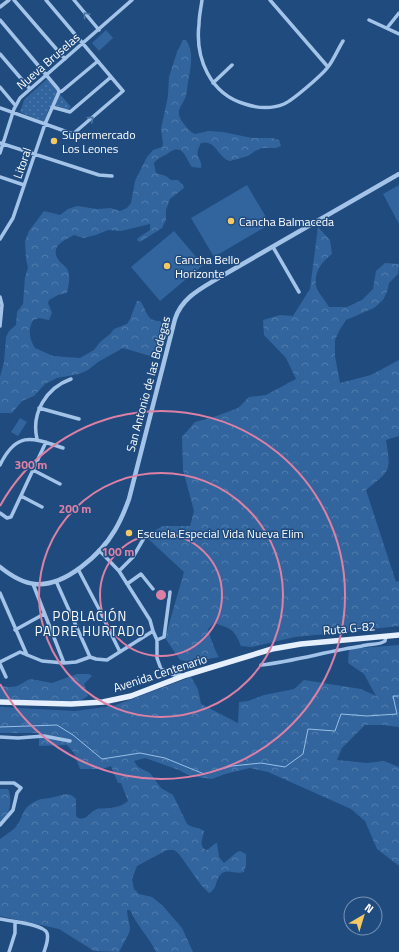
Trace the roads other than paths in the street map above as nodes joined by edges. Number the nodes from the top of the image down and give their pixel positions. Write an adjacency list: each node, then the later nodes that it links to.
1 (9, 0): 9 (street)
2 (14, 0): 19 (street)
3 (46, 0): 17 (street)
4 (74, 0): 14 (street, one-way to 4)
5 (132, 0): 8 (street, Nueva Bruselas)
6 (202, 0): 25 (street)
7 (270, 0): 22 (street)
8 (127, 2): 14 (street, Nueva Bruselas)
9 (0, 7)
10 (399, 13): 13 (street)
11 (0, 20): 23 (street)
12 (369, 20): 13 (street)
13 (387, 28): 15 (street)
14 (99, 30): 17 (street, Nueva Bruselas)
15 (399, 34)
16 (343, 40): 22 (street)
17 (83, 43): 19 (street, Nueva Bruselas); 20 (street)
18 (0, 54): 27 (street)
19 (65, 59): 23 (street, Nueva Bruselas)
20 (98, 61): 24 (street); 28 (street)
21 (232, 65): 25 (street)
22 (328, 67): 25 (street)
23 (47, 74): 27 (street, Nueva Bruselas); 28 (street)
24 (111, 77): 30 (street); 33 (street, one-way to 24)
25 (213, 83)
26 (0, 87): 29 (street)
27 (30, 89): 29 (street, Nueva Bruselas)
28 (58, 92): 30 (street, Litoral)
29 (15, 105): 32 (street, Nueva Bruselas)
30 (52, 107): 33 (street, Litoral)
31 (0, 108): 32 (street)
32 (12, 113): 33 (street); 34 (street, Nueva Bruselas)
33 (45, 124): 36 (street, Litoral)
34 (1, 143): 35 (street, Nueva Bruselas); 36 (street)
35 (0, 153)
36 (35, 155): 38 (street); 40 (street, Litoral)
37 (399, 174): 42 (street, San Antonio de las Bodegas)
38 (112, 176)
39 (0, 177): 40 (street)
40 (24, 185): 41 (street, Litoral)
41 (0, 240)
42 (273, 247): 43 (street); 59 (street, San Antonio de las Bodegas)
43 (299, 292)
44 (0, 297): 45 (street)
45 (0, 326)
46 (71, 379): 47 (street)
47 (39, 408): 48 (street); 49 (street)
48 (79, 420)
49 (37, 439): 50 (street); 52 (street)
50 (46, 442): 51 (street); 53 (street)
51 (63, 448)
52 (0, 464)
53 (33, 470): 54 (street); 55 (street)
54 (60, 484)
55 (21, 496): 56 (street); 57 (street)
56 (42, 508)
57 (0, 513)
58 (144, 538): 62 (street)
59 (99, 550): 61 (street, San Antonio de las Bodegas); 62 (street)
60 (0, 566): 64 (street, San Antonio de las Bodegas)
61 (78, 569): 63 (street, San Antonio de las Bodegas); 76 (street)
62 (119, 571): 65 (street)
63 (56, 581): 64 (street, San Antonio de las Bodegas); 78 (street)
64 (33, 584): 69 (street)
65 (127, 584): 66 (street); 71 (street)
66 (153, 589)
67 (170, 592): 74 (street)
68 (0, 593): 70 (street)
69 (44, 614): 70 (street); 80 (street)
70 (15, 630): 77 (street)
71 (153, 631): 74 (street); 76 (street)
72 (399, 635): 73 (main road, Ruta G-82)
73 (386, 636): 75 (main road, Ruta G-82); 81 (street)
74 (157, 640): 82 (street)
75 (301, 644): 82 (main road, Avenida Centenario)
76 (120, 652): 78 (street)
77 (27, 655): 79 (street); 80 (street)
78 (90, 657): 80 (street)
79 (0, 663): 83 (street)
80 (64, 663)
81 (261, 665)
82 (186, 675): 84 (main road, Avenida Centenario)
83 (6, 677)
84 (0, 702)
85 (0, 737): 86 (street)
86 (70, 740)
87 (0, 784): 88 (street)
88 (0, 825)
89 (0, 920): 90 (street)
90 (15, 923): 91 (street); 92 (street)
91 (9, 952)
92 (44, 952)

